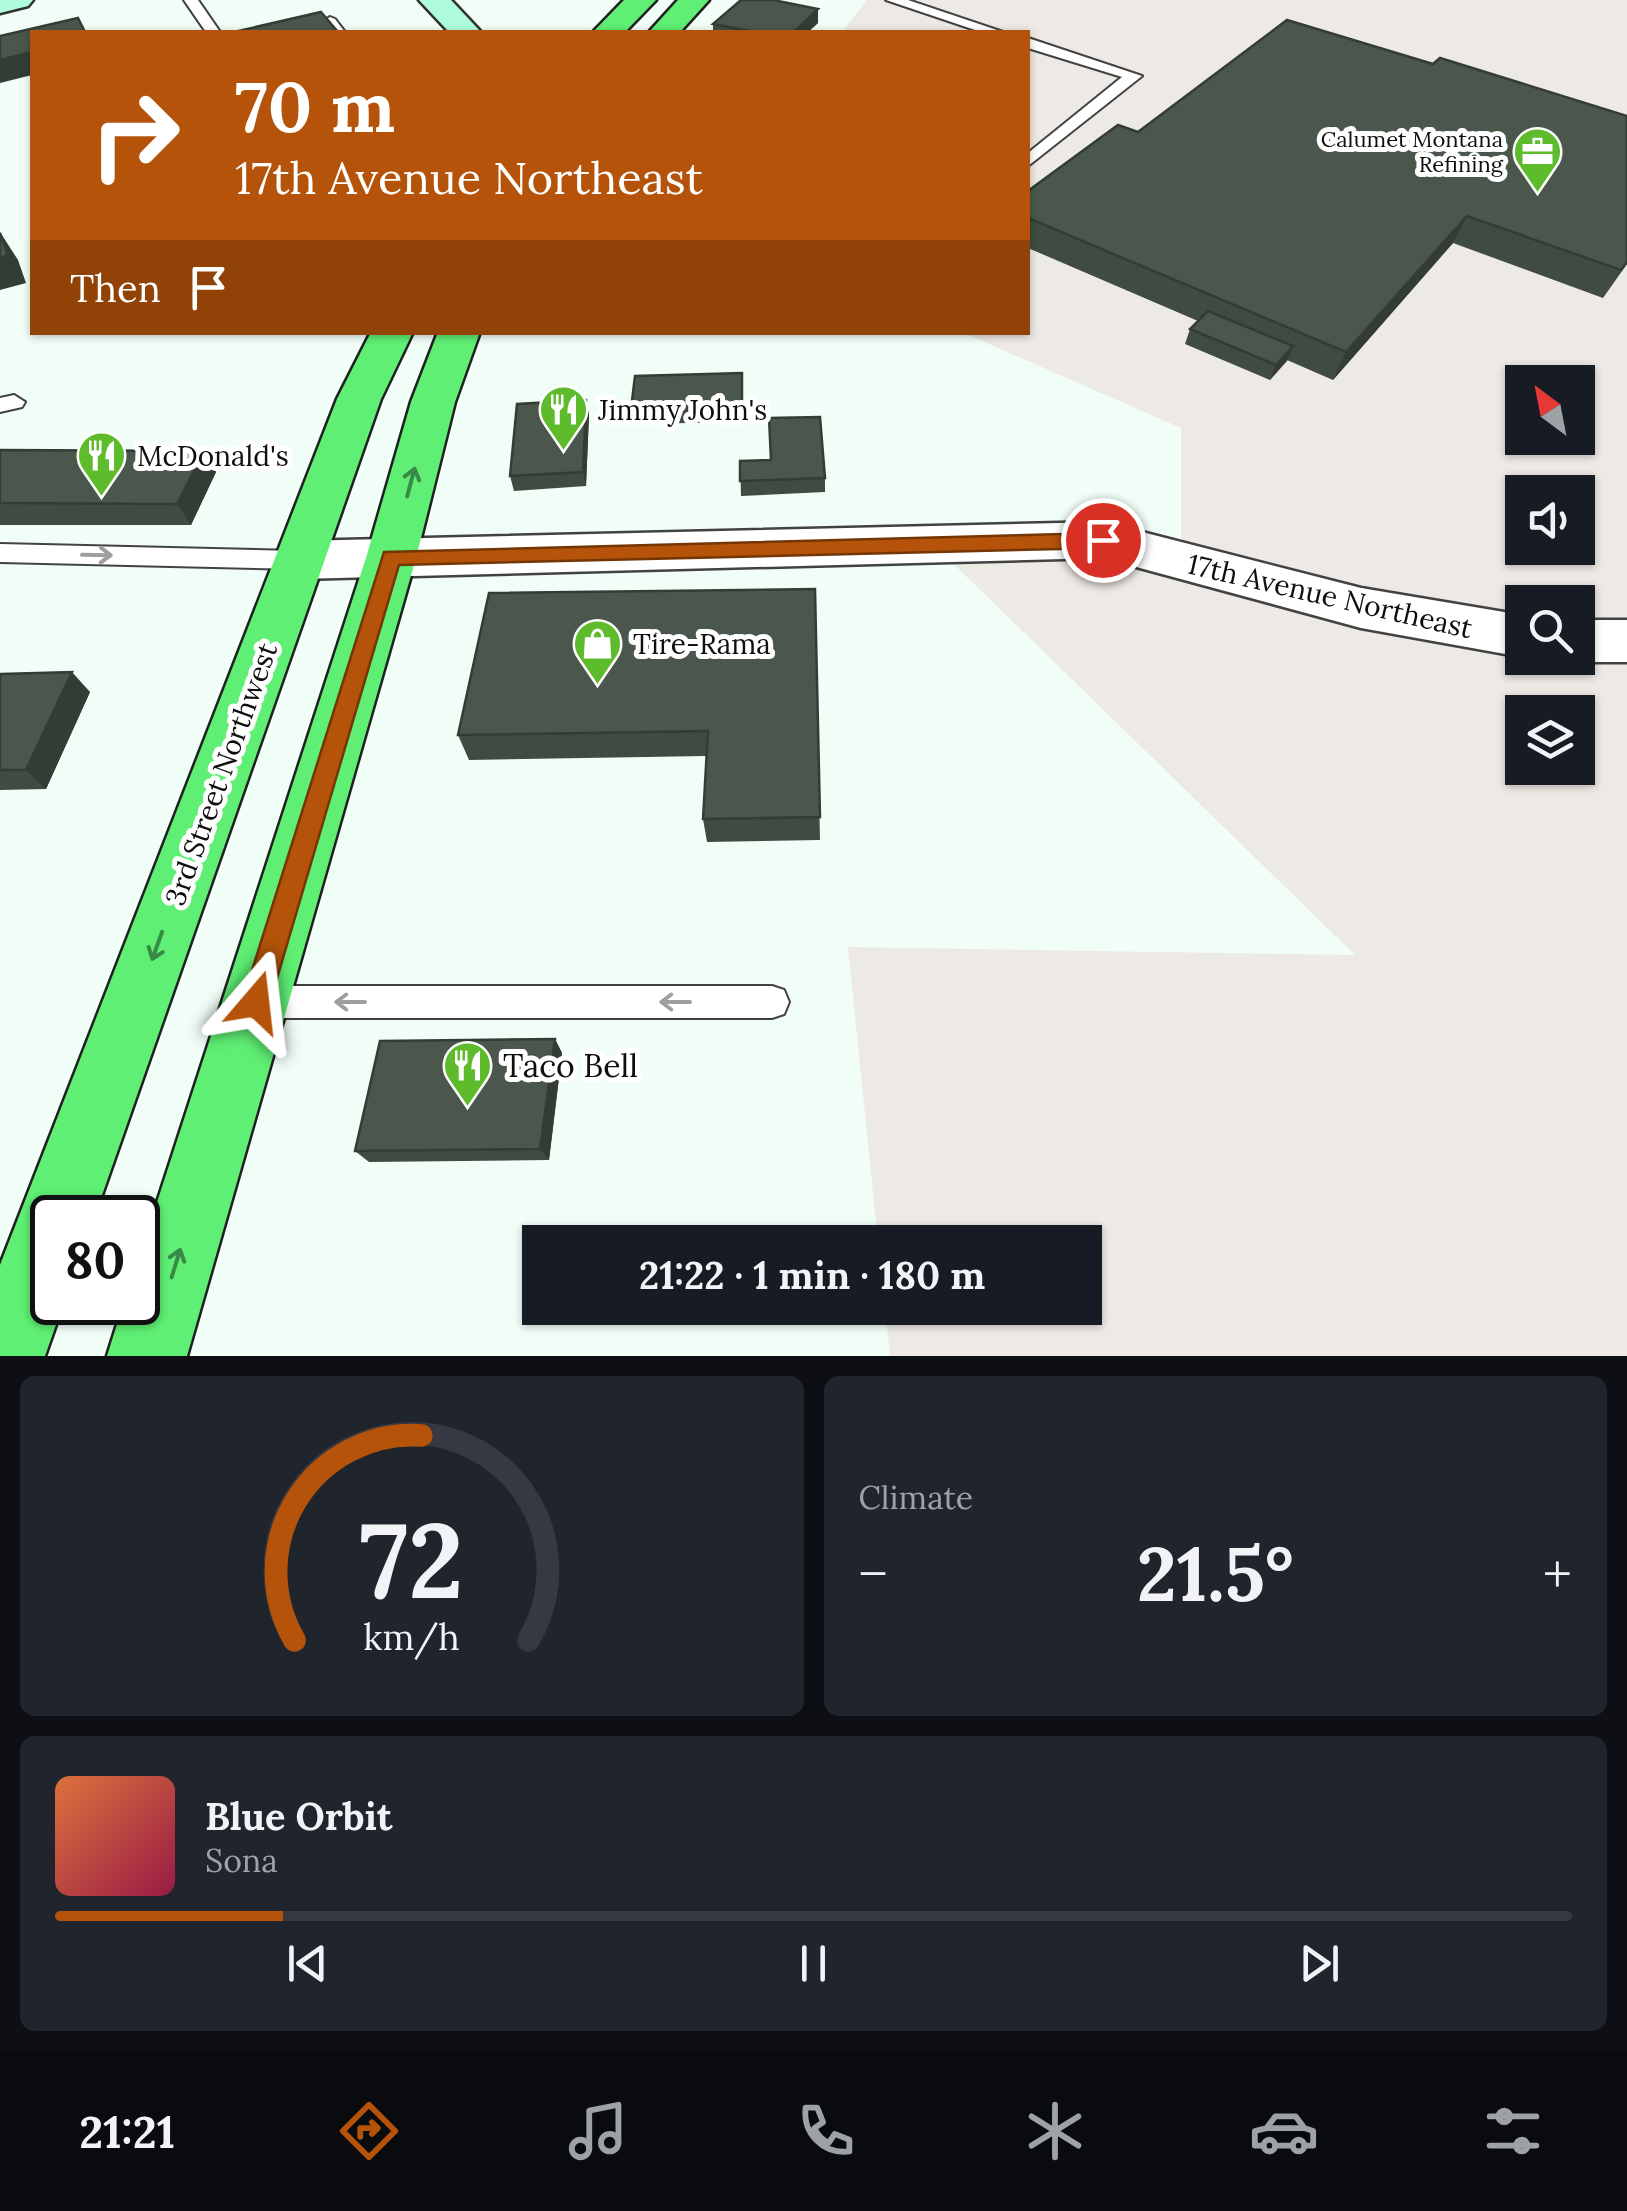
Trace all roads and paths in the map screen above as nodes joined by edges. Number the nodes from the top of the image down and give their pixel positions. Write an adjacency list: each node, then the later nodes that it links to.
1 (18, 0): 7 (street)
2 (191, 0): 8 (lane)
3 (642, 0): 10 (highway)
4 (694, 0): 11 (highway)
5 (892, 0): 12 (lane)
6 (438, 1): 9 (street)
7 (0, 4)
8 (212, 30)
9 (464, 30)
10 (610, 30)
11 (666, 30)
12 (989, 30)
13 (1030, 44): 14 (lane)
14 (1030, 159)
15 (391, 335): 19 (highway, 3rd Street Northwest)
16 (458, 335): 18 (highway, one-way to 16)
17 (0, 554): 19 (lane, one-way to 19)
18 (391, 558): 19 (street, 17th Avenue Northeast); 20 (street, 17th Avenue Northeast); 23 (highway)
19 (299, 560): 25 (highway, 3rd Street Northwest, one-way to 25)
20 (1505, 633)
21 (1627, 641): 22 (street)
22 (1595, 642)
23 (256, 1002): 24 (lane, one-way to 23); 28 (highway, one-way to 23)
24 (772, 1002)
25 (64, 1195)
26 (30, 1288): 27 (highway)
27 (5, 1356)
28 (148, 1356)

